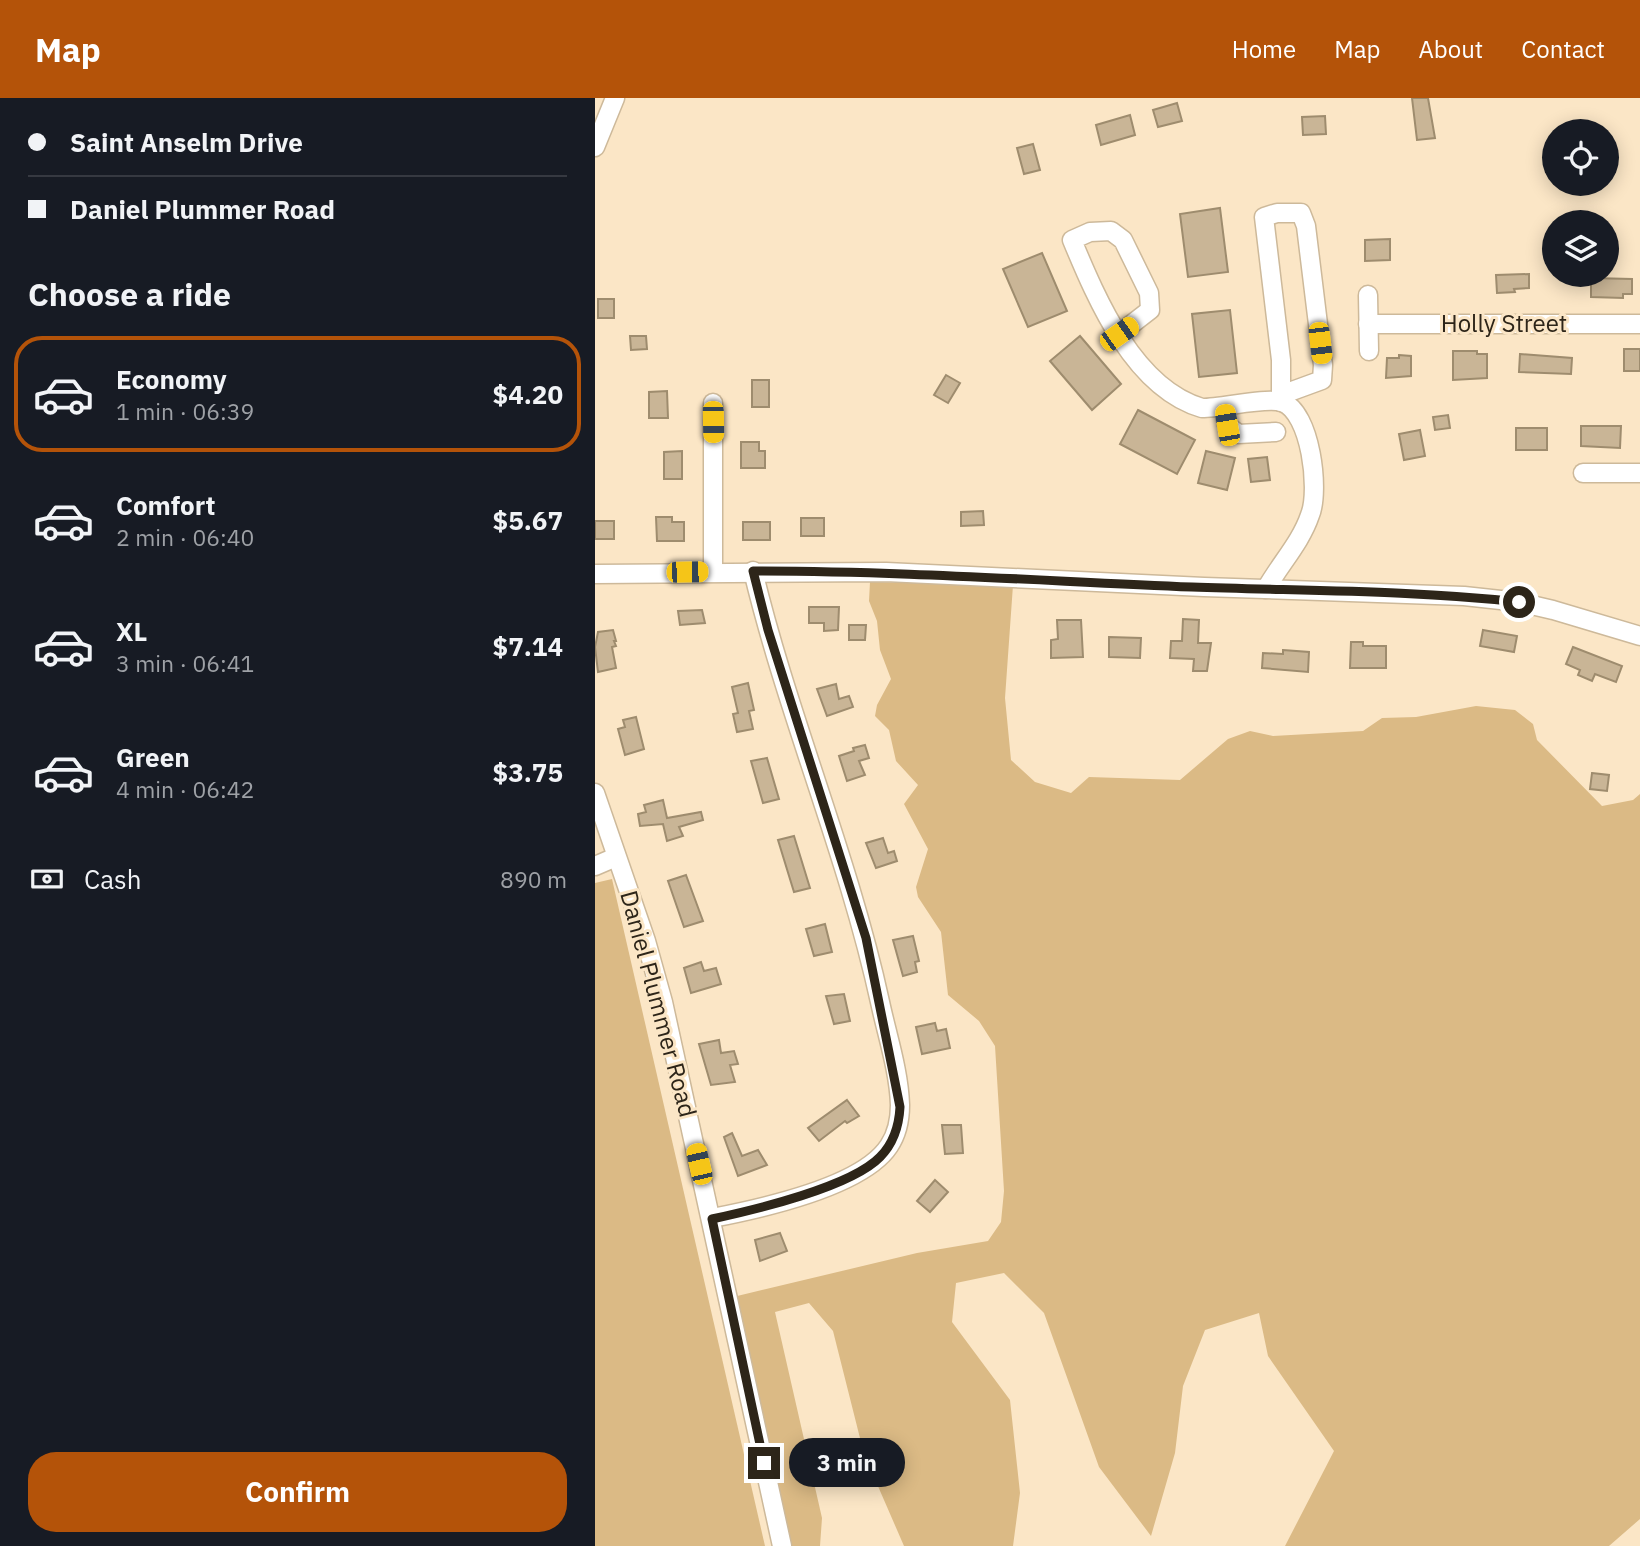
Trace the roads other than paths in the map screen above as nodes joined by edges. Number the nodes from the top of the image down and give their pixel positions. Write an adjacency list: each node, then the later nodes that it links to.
1 (615, 98): 2 (street)
2 (601, 113): 3 (street)
3 (595, 147)
4 (1368, 296): 5 (street)
5 (1368, 324): 6 (street, Holly Street); 8 (street)
6 (1640, 324)
7 (1119, 334): 7 (street); 11 (street)
8 (1369, 351)
9 (1281, 399): 9 (street); 11 (street); 18 (street)
10 (713, 403): 16 (street)
11 (1224, 407): 12 (street)
12 (1276, 432)
13 (1583, 473): 14 (street)
14 (1640, 473)
15 (753, 571): 16 (street); 18 (street); 23 (street)
16 (713, 572): 17 (street)
17 (595, 574)
18 (1266, 589): 19 (street)
19 (1640, 636)
20 (595, 793): 21 (street, Daniel Plummer Road)
21 (616, 857): 22 (street); 23 (street, Daniel Plummer Road)
22 (595, 866)
23 (712, 1219): 24 (street, Daniel Plummer Road)
24 (782, 1546)

